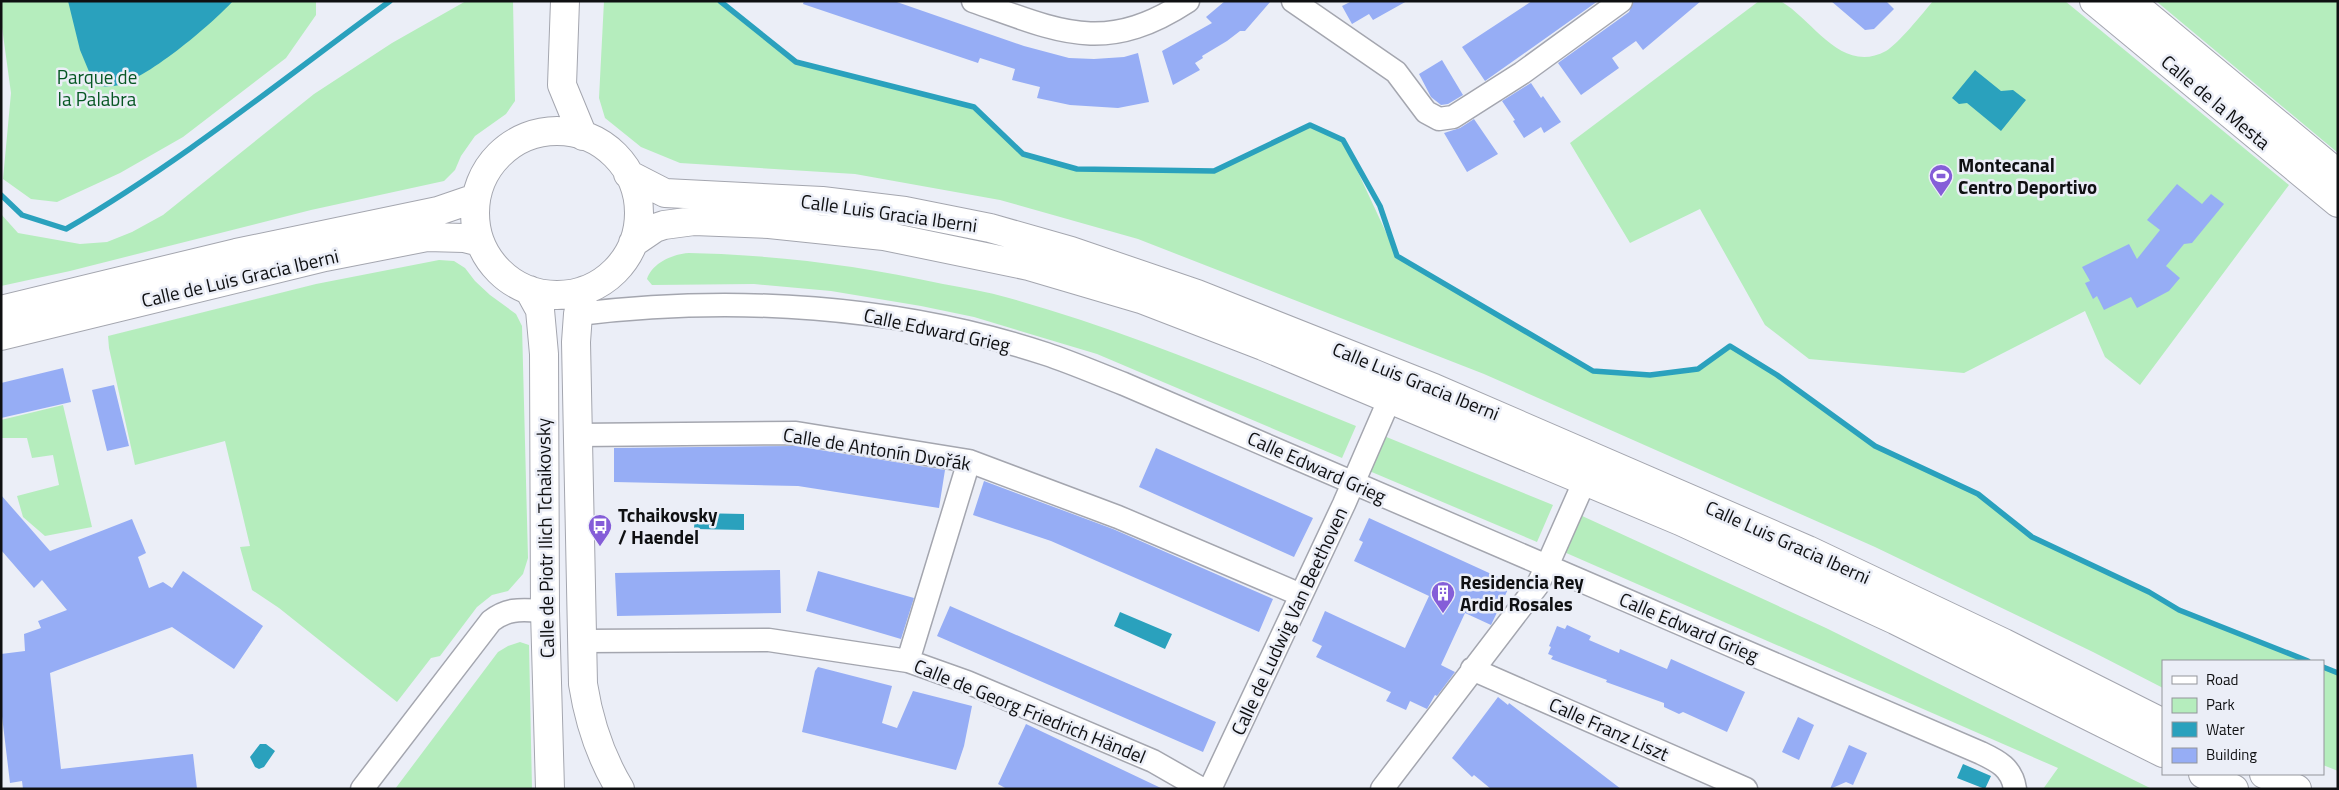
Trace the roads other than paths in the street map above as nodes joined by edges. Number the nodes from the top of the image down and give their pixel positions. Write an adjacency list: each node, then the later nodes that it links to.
1 (565, 1): 8 (main road)
2 (973, 1): 3 (street)
3 (1188, 1)
4 (1293, 1): 5 (street)
5 (1621, 1)
6 (2094, 1): 14 (main road, Calle de la Mesta)
7 (2130, 1): 12 (main road, Calle de la Mesta)
8 (562, 85): 9 (main road); 10 (main road)
9 (539, 133): 10 (main road); 13 (main road)
10 (583, 136): 11 (main road)
11 (628, 174): 16 (main road); 32 (main road, Calle Luis Gracia Iberni)
12 (2338, 174)
13 (476, 198): 15 (main road); 19 (main road, Calle de Luis Gracia Iberni)
14 (2338, 203)
15 (480, 242): 17 (main road); 20 (main road, Calle de Luis Gracia Iberni)
16 (633, 243): 18 (main road); 21 (main road, Calle Luis Gracia Iberni)
17 (529, 290): 18 (main road); 28 (main road, Calle de Piotr Ilich Tchaikovsky)
18 (581, 302): 22 (main road, Calle de Piotr Ilich Tchaikovsky); 25 (street, Calle Edward Grieg)
19 (1, 310)
20 (1, 336)
21 (1390, 398): 24 (main road, Calle Luis Gracia Iberni); 25 (street, Calle de Ludwig Van Beethoven)
22 (577, 435): 23 (street, Calle de Antonín Dvořák); 29 (main road, Calle de Piotr Ilich Tchaikovsky)
23 (969, 461): 27 (street, Calle de Antonín Dvořák); 30 (street)
24 (1585, 480): 26 (street); 33 (main road, Calle Luis Gracia Iberni)
25 (1354, 483): 26 (street, Calle Edward Grieg); 27 (street, Calle de Ludwig Van Beethoven)
26 (1548, 566): 31 (street); 37 (street, Calle Edward Grieg)
27 (1301, 595): 42 (street, Calle de Ludwig Van Beethoven)
28 (545, 611): 38 (street); 39 (main road, Calle de Piotr Ilich Tchaikovsky)
29 (582, 641): 30 (street, Calle de Georg Friedrich Händel); 40 (main road, Calle de Piotr Ilich Tchaikovsky)
30 (908, 661): 41 (street, Calle de Georg Friedrich Händel)
31 (1472, 669): 36 (street, Calle Franz Liszt); 43 (street)
32 (2162, 723)
33 (2162, 753)
34 (2205, 775): 45 (main road)
35 (2266, 775): 46 (main road)
36 (1719, 784): 44 (street, Calle Franz Liszt)
37 (2014, 784)
38 (362, 789)
39 (550, 789)
40 (620, 789)
41 (1202, 789)
42 (1210, 789)
43 (1382, 789)
44 (1746, 789)
45 (2234, 789)
46 (2297, 789)

